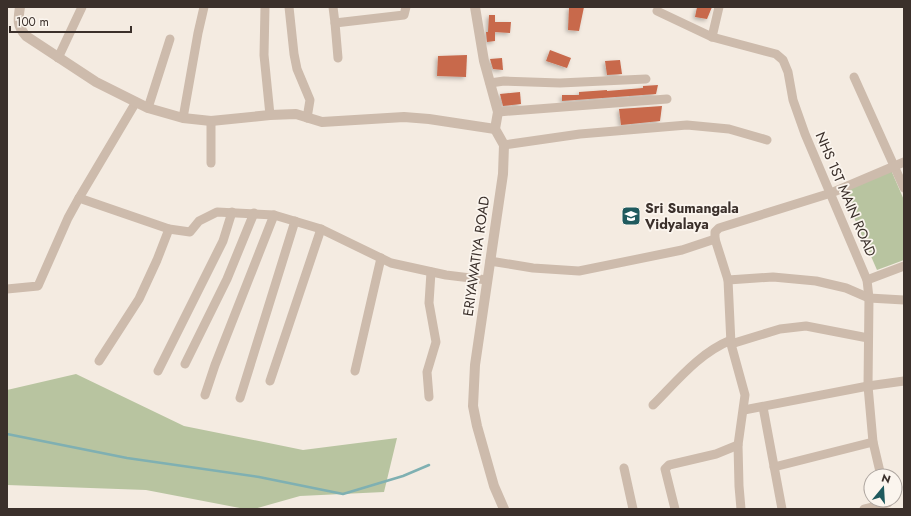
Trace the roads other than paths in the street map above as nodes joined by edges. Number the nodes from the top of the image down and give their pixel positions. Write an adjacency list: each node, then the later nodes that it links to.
1 (20, 7): 14 (street)
2 (82, 7): 14 (street)
3 (204, 7): 24 (street)
4 (265, 7): 23 (street)
5 (289, 7): 25 (street)
6 (333, 7): 11 (street)
7 (406, 7): 11 (street)
8 (475, 7): 18 (street)
9 (719, 7): 12 (street)
10 (657, 11): 12 (street, NHS 1ST MAIN ROAD)
11 (335, 23): 15 (street)
12 (712, 37): 34 (street, NHS 1ST MAIN ROAD)
13 (170, 39): 21 (street)
14 (58, 58): 20 (street)
15 (338, 58)
16 (854, 77): 32 (street)
17 (646, 79): 18 (street)
18 (490, 83): 22 (street)
19 (667, 99): 22 (street)
20 (136, 102): 21 (street); 35 (street)
21 (148, 108): 24 (street)
22 (498, 112): 27 (street)
23 (270, 115): 25 (street); 26 (street)
24 (183, 118): 26 (street)
25 (307, 118): 27 (street)
26 (211, 121): 31 (street)
27 (495, 129): 29 (street)
28 (767, 140): 29 (street)
29 (504, 145): 44 (street, ERIYAWATIYA ROAD)
30 (904, 162): 32 (street)
31 (210, 163)
32 (895, 166): 33 (street); 34 (street)
33 (904, 188)
34 (831, 193): 42 (street); 49 (street, NHS 1ST MAIN ROAD)
35 (80, 198): 40 (street); 50 (street)
36 (232, 212): 37 (street); 40 (street); 57 (street)
37 (254, 213): 38 (street); 56 (street)
38 (274, 215): 39 (street); 62 (street)
39 (295, 221): 41 (street); 64 (street)
40 (169, 229): 55 (street)
41 (321, 230): 43 (street); 59 (street)
42 (715, 239): 44 (street); 48 (street)
43 (381, 258): 46 (street); 58 (street)
44 (490, 261): 47 (street, ERIYAWATIYA ROAD)
45 (904, 266): 49 (street)
46 (431, 272): 47 (street); 63 (street)
47 (487, 280): 73 (street, ERIYAWATIYA ROAD)
48 (728, 280): 51 (street); 54 (street)
49 (867, 280): 51 (street, NHS 1ST MAIN ROAD)
50 (7, 289)
51 (869, 298): 52 (street); 53 (street, NHS 1ST MAIN ROAD)
52 (904, 300)
53 (868, 338): 54 (street); 61 (street, NHS 1ST MAIN ROAD)
54 (731, 342): 65 (street); 67 (street)
55 (98, 361)
56 (185, 364)
57 (158, 371)
58 (355, 371)
59 (270, 381)
60 (904, 381): 61 (street)
61 (868, 386): 66 (street); 68 (street, NHS 1ST MAIN ROAD)
62 (206, 396)
63 (429, 397)
64 (240, 398)
65 (653, 404)
66 (763, 407): 67 (street); 71 (street)
67 (744, 410): 69 (street)
68 (873, 442): 71 (street); 72 (street, NHS 1ST MAIN ROAD)
69 (738, 445): 75 (street); 76 (street)
70 (624, 468): 74 (street)
71 (774, 468): 77 (street)
72 (879, 468)
73 (504, 509)
74 (633, 509)
75 (675, 509)
76 (741, 509)
77 (782, 509)

